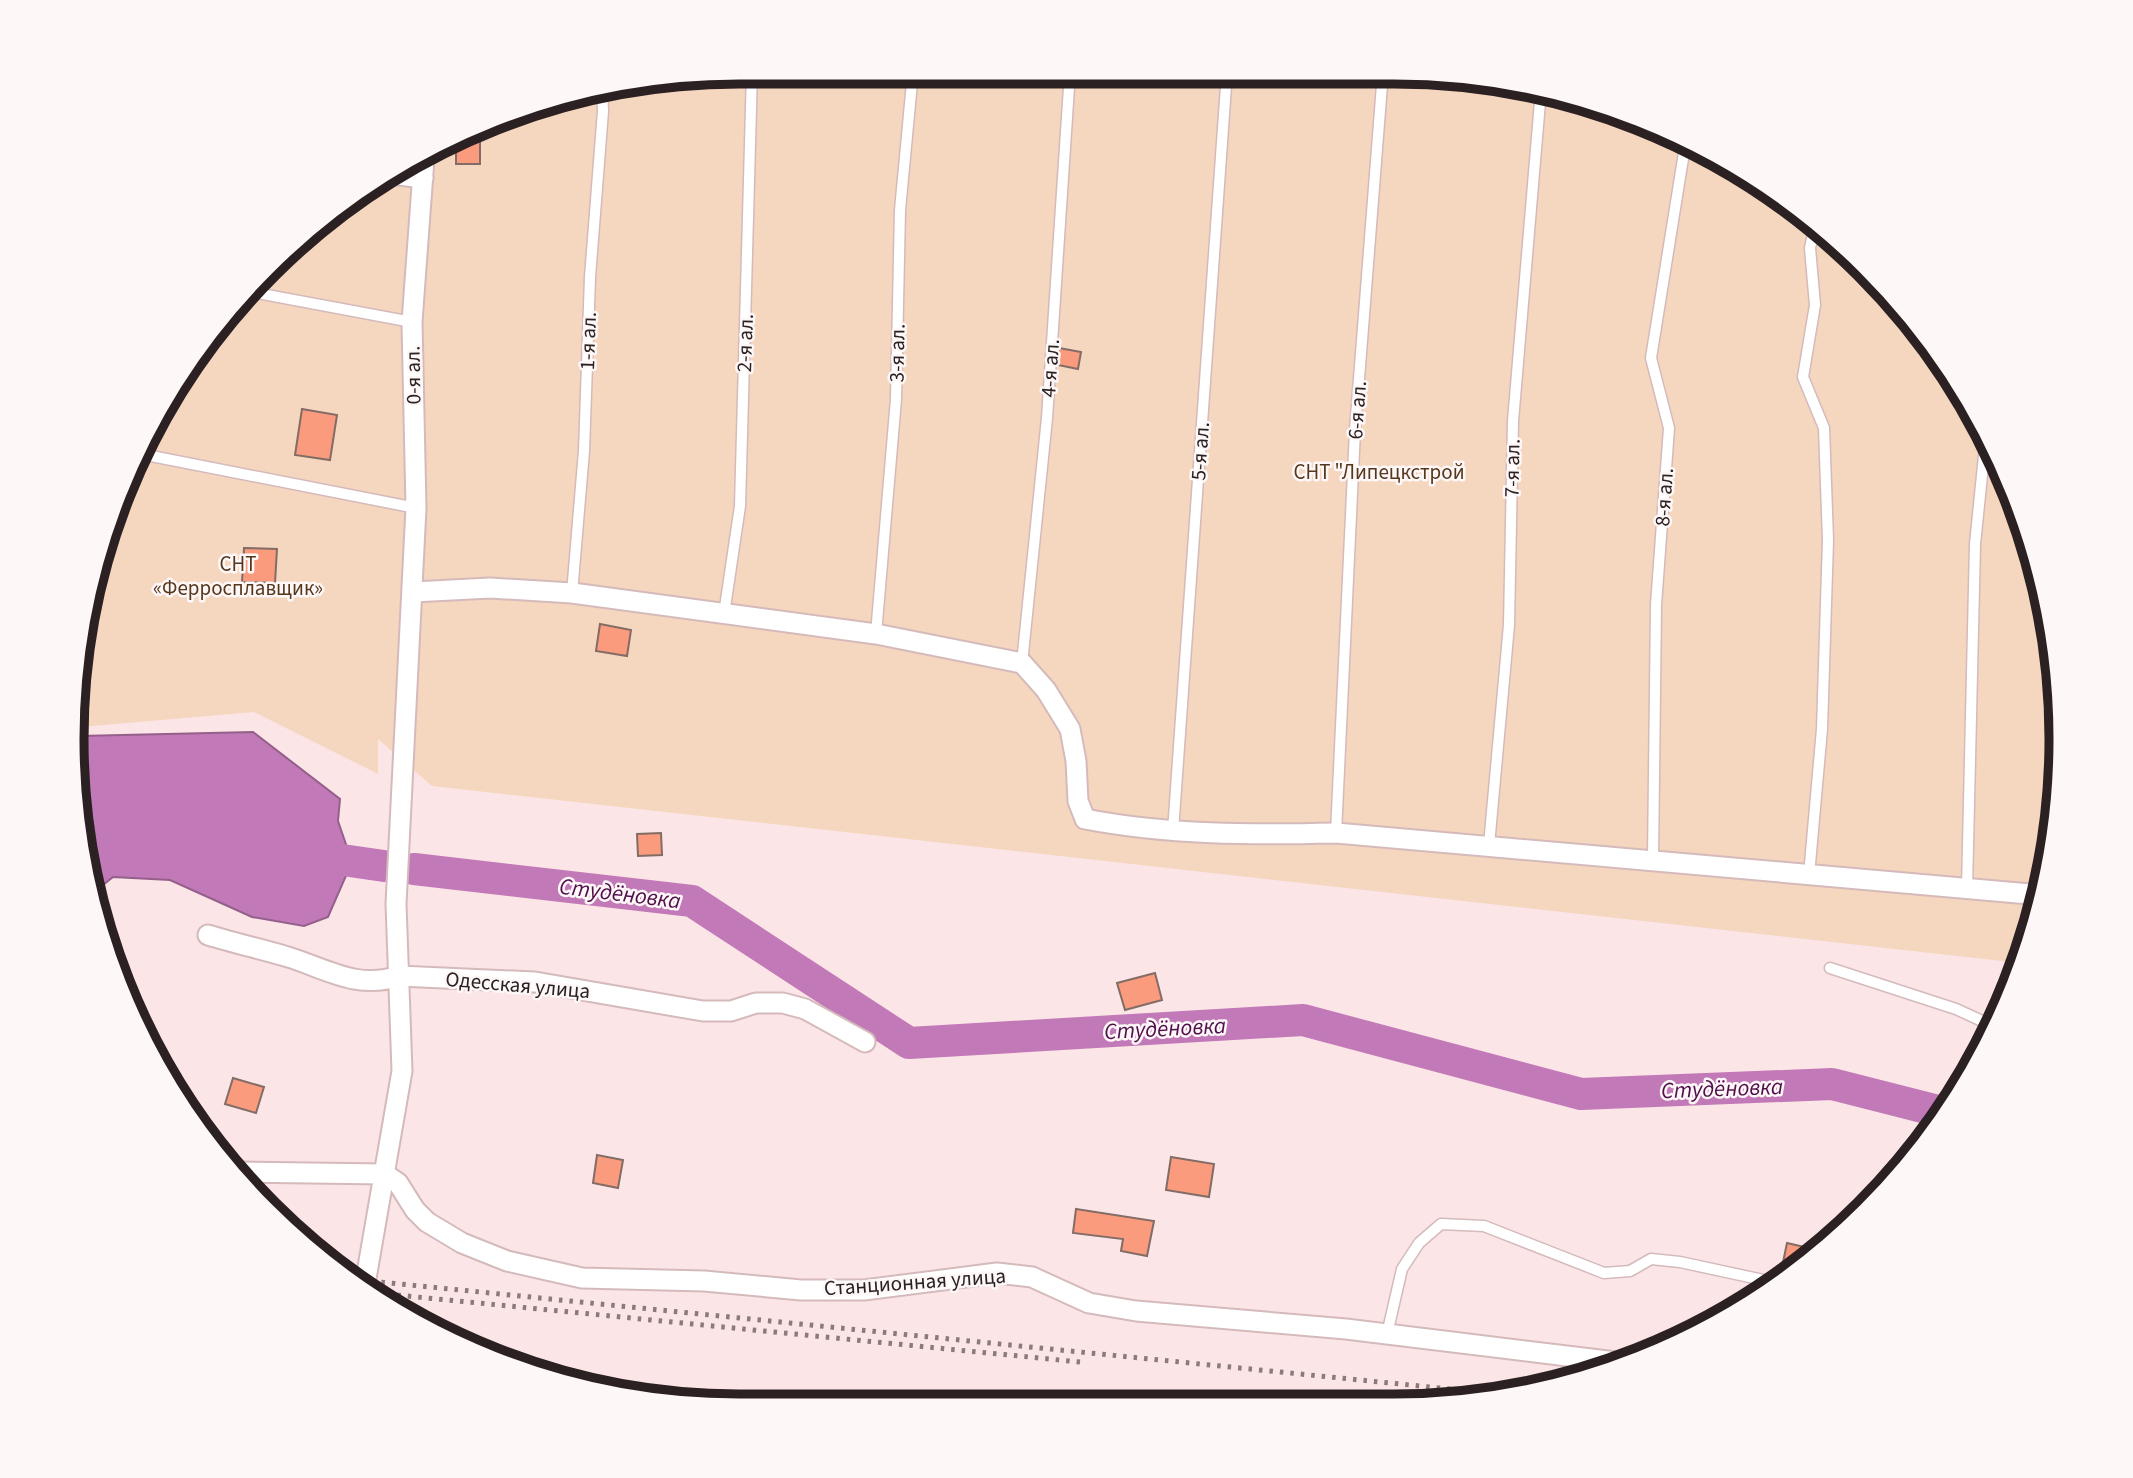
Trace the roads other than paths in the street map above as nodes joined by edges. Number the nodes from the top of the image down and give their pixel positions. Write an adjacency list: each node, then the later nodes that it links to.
1 (752, 84): 18 (lane, 2-я ал.)
2 (912, 84): 19 (lane, 3-я ал.)
3 (1069, 84): 20 (lane, 4-я ал.)
4 (1226, 84): 21 (lane, 5-я ал.)
5 (1382, 84): 22 (lane, 6-я ал.)
6 (602, 99): 17 (lane, 1-я ал.)
7 (1541, 101): 23 (lane, 7-я ал.)
8 (1684, 152): 24 (lane, 8-я ал.)
9 (424, 168): 12 (street, 0-я ал.)
10 (1813, 236): 25 (lane)
11 (260, 294): 12 (lane)
12 (412, 322): 15 (street, 0-я ал.)
13 (149, 456): 15 (lane)
14 (1984, 456): 26 (lane)
15 (416, 508): 16 (street, 0-я ал.)
16 (413, 592): 17 (street); 30 (street, 0-я ал.)
17 (572, 593): 18 (street)
18 (724, 614): 19 (street)
19 (876, 634): 20 (street)
20 (1022, 663): 21 (street)
21 (1173, 831): 22 (street)
22 (1336, 833): 23 (street)
23 (1489, 845): 24 (street)
24 (1654, 859): 25 (street)
25 (1809, 876): 26 (street)
26 (1967, 889): 27 (street)
27 (2030, 894)
28 (208, 935): 30 (street, Одесская улица)
29 (1830, 968): 31 (lane)
30 (399, 976): 32 (street, Одесская улица); 34 (street, 0-я ал.)
31 (1984, 1022)
32 (865, 1042)
33 (248, 1172): 34 (street)
34 (385, 1174): 35 (street, 0-я ал.); 37 (street, Станционная улица)
35 (366, 1278)
36 (1764, 1280): 37 (lane)
37 (1387, 1334): 38 (street, Станционная улица)
38 (1601, 1360)

